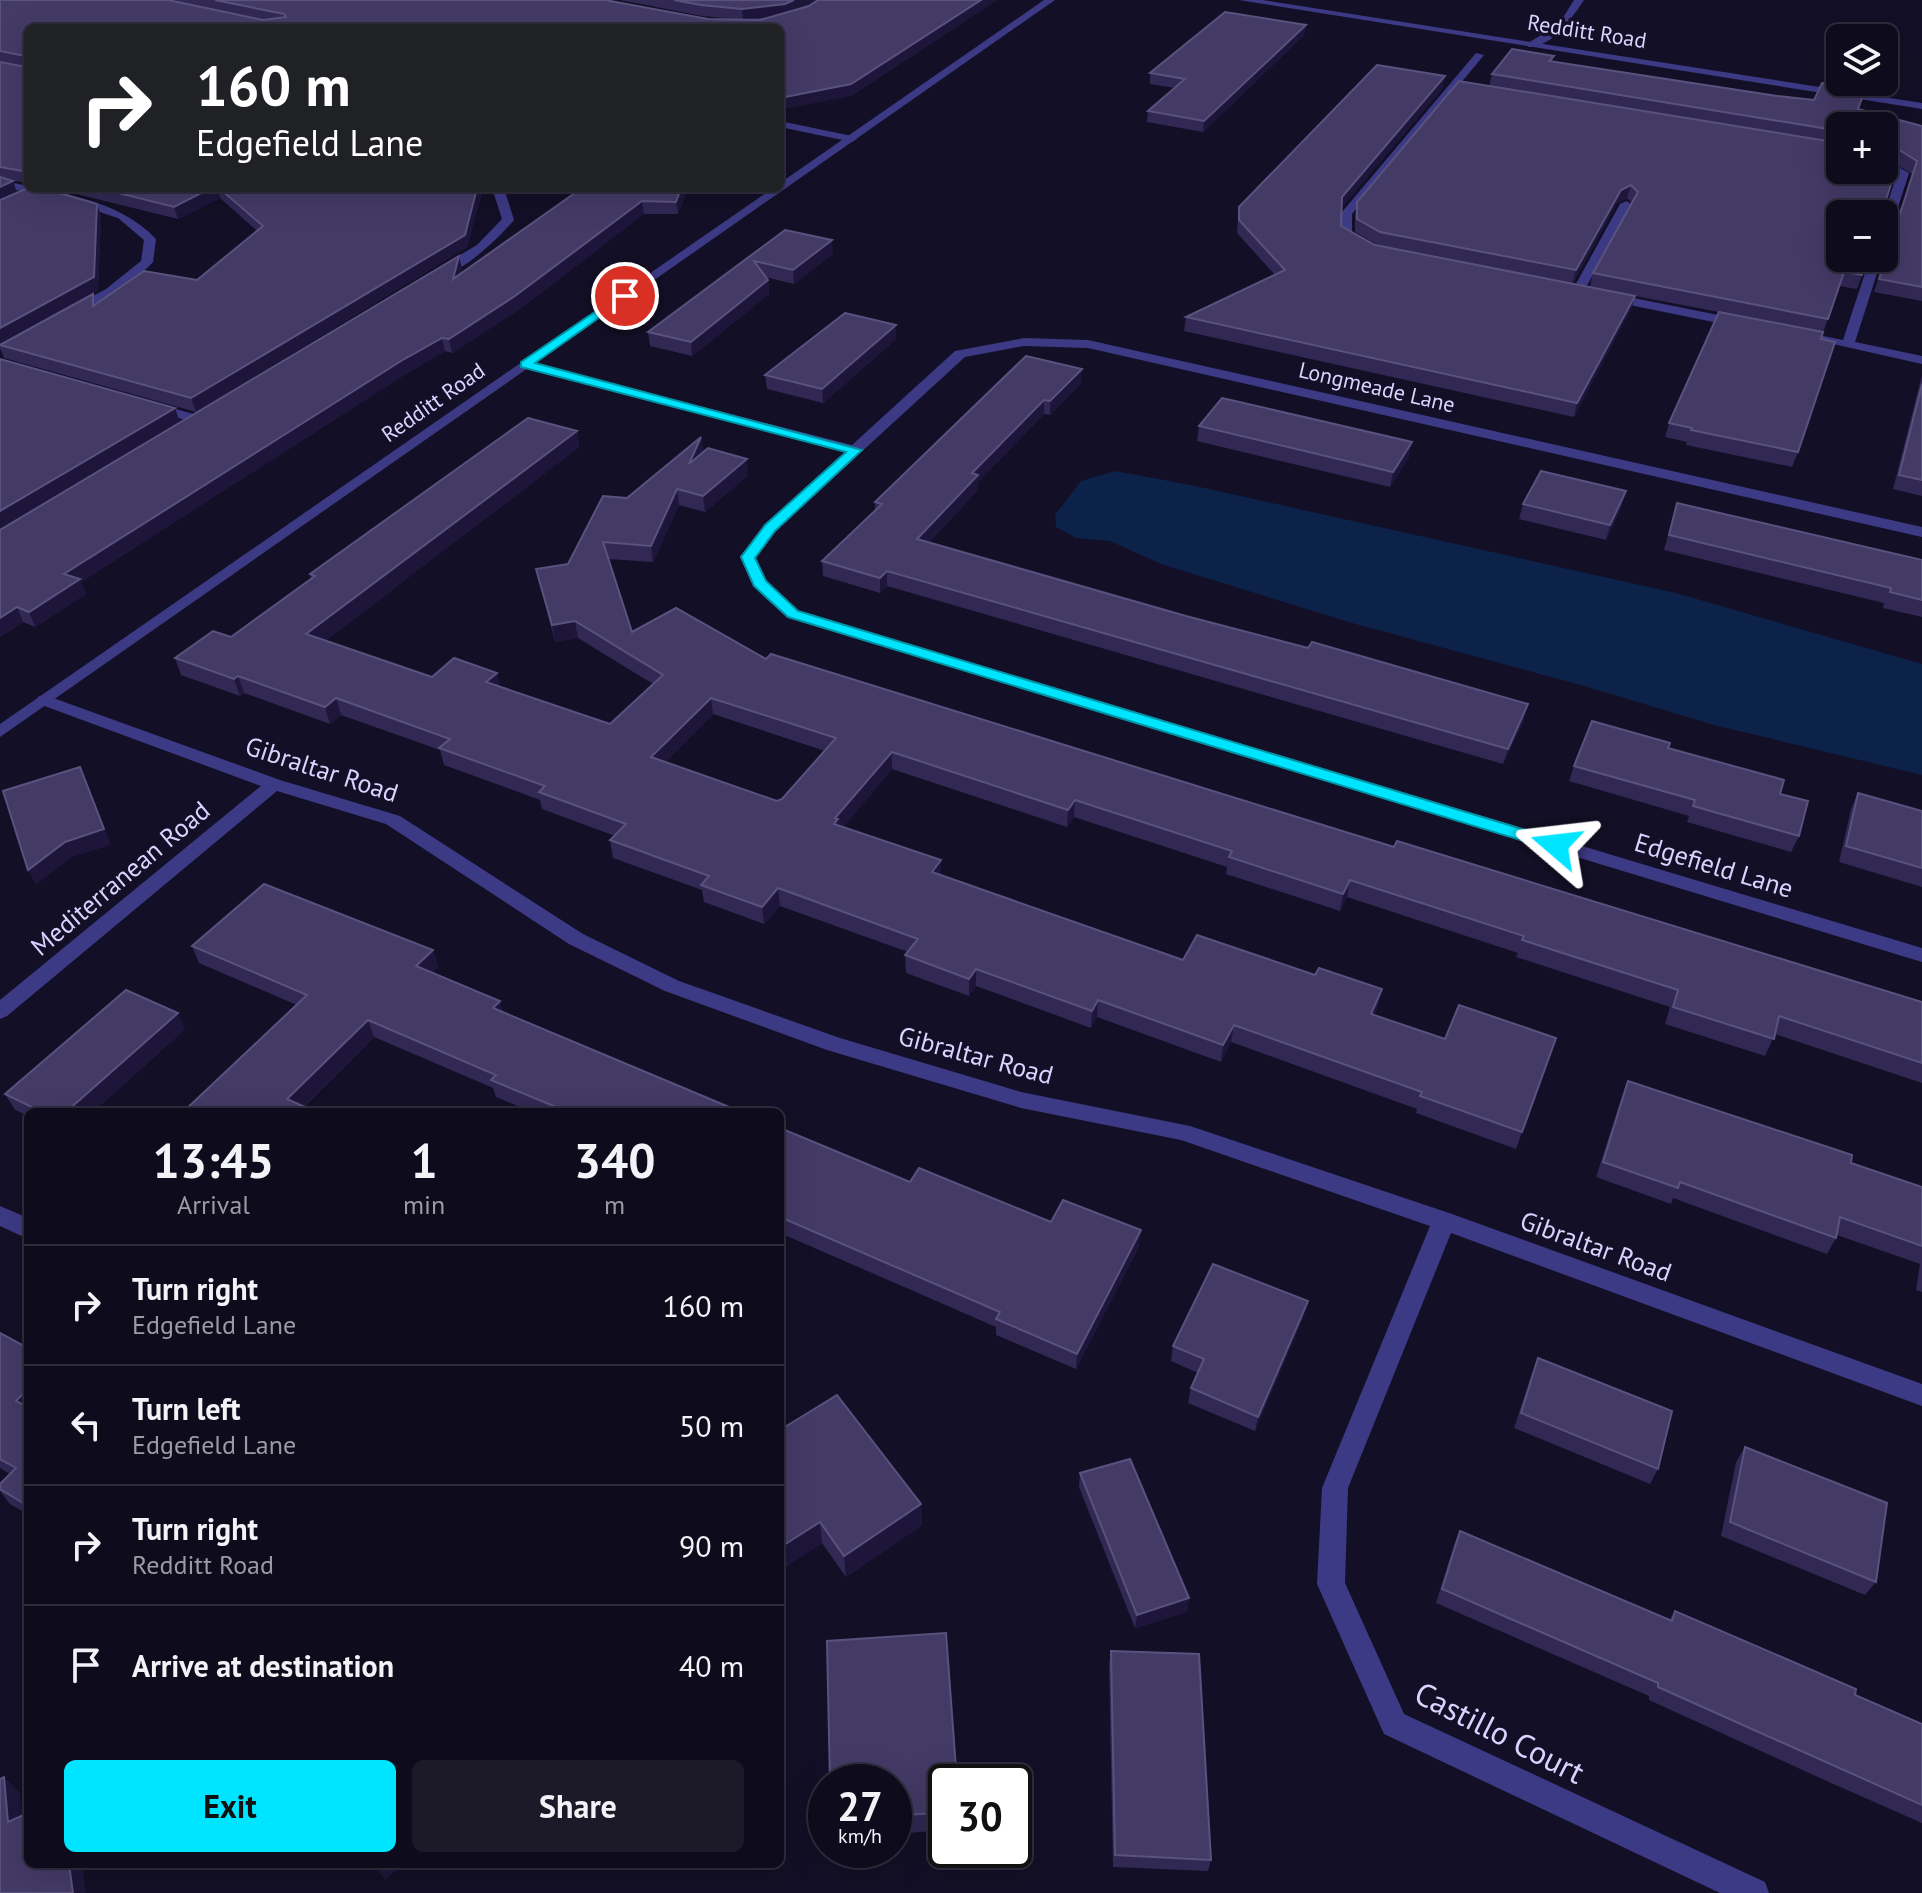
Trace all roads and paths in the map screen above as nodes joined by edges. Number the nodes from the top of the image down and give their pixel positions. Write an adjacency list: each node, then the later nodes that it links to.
1 (1050, 0): 11 (street, Redditt Road)
2 (1244, 0): 4 (street, Redditt Road)
3 (1579, 0): 5 (street)
4 (1268, 2): 5 (street, Redditt Road)
5 (1531, 45): 9 (street, Redditt Road)
6 (1479, 55): 7 (street)
7 (1452, 86): 8 (street); 23 (street)
8 (1468, 89)
9 (1922, 106)
10 (784, 125): 11 (street)
11 (852, 139): 14 (street, Redditt Road)
12 (1898, 170): 20 (street)
13 (0, 183): 15 (street)
14 (784, 186)
15 (24, 187)
16 (37, 192): 21 (street)
17 (48, 192): 28 (street)
18 (499, 192): 25 (street)
19 (775, 192): 33 (street, Redditt Road)
20 (1894, 200)
21 (12, 203)
22 (1626, 204): 27 (street)
23 (1373, 251)
24 (1871, 272): 31 (street)
25 (426, 280)
26 (1563, 288): 27 (street)
27 (1578, 291): 29 (street)
28 (55, 323)
29 (1758, 327)
30 (1788, 333): 31 (street)
31 (1848, 345): 32 (street)
32 (1922, 360)
33 (525, 365): 38 (street); 40 (street, Redditt Road)
34 (136, 402): 36 (street)
35 (209, 411): 36 (street)
36 (196, 419): 37 (street)
37 (183, 427)
38 (855, 450): 39 (street, Longmeade Lane); 43 (street, Edgefield Lane)
39 (1922, 532)
40 (45, 700): 41 (street, Redditt Road); 42 (street, Gibraltar Road)
41 (0, 732)
42 (274, 784): 44 (street, Mediterranean Road); 46 (street, Gibraltar Road)
43 (1922, 955)
44 (0, 1011)
45 (0, 1215): 47 (street)
46 (1444, 1221): 48 (street, Gibraltar Road); 49 (street, Castillo Court)
47 (24, 1227)
48 (1922, 1395)
49 (1754, 1893)

